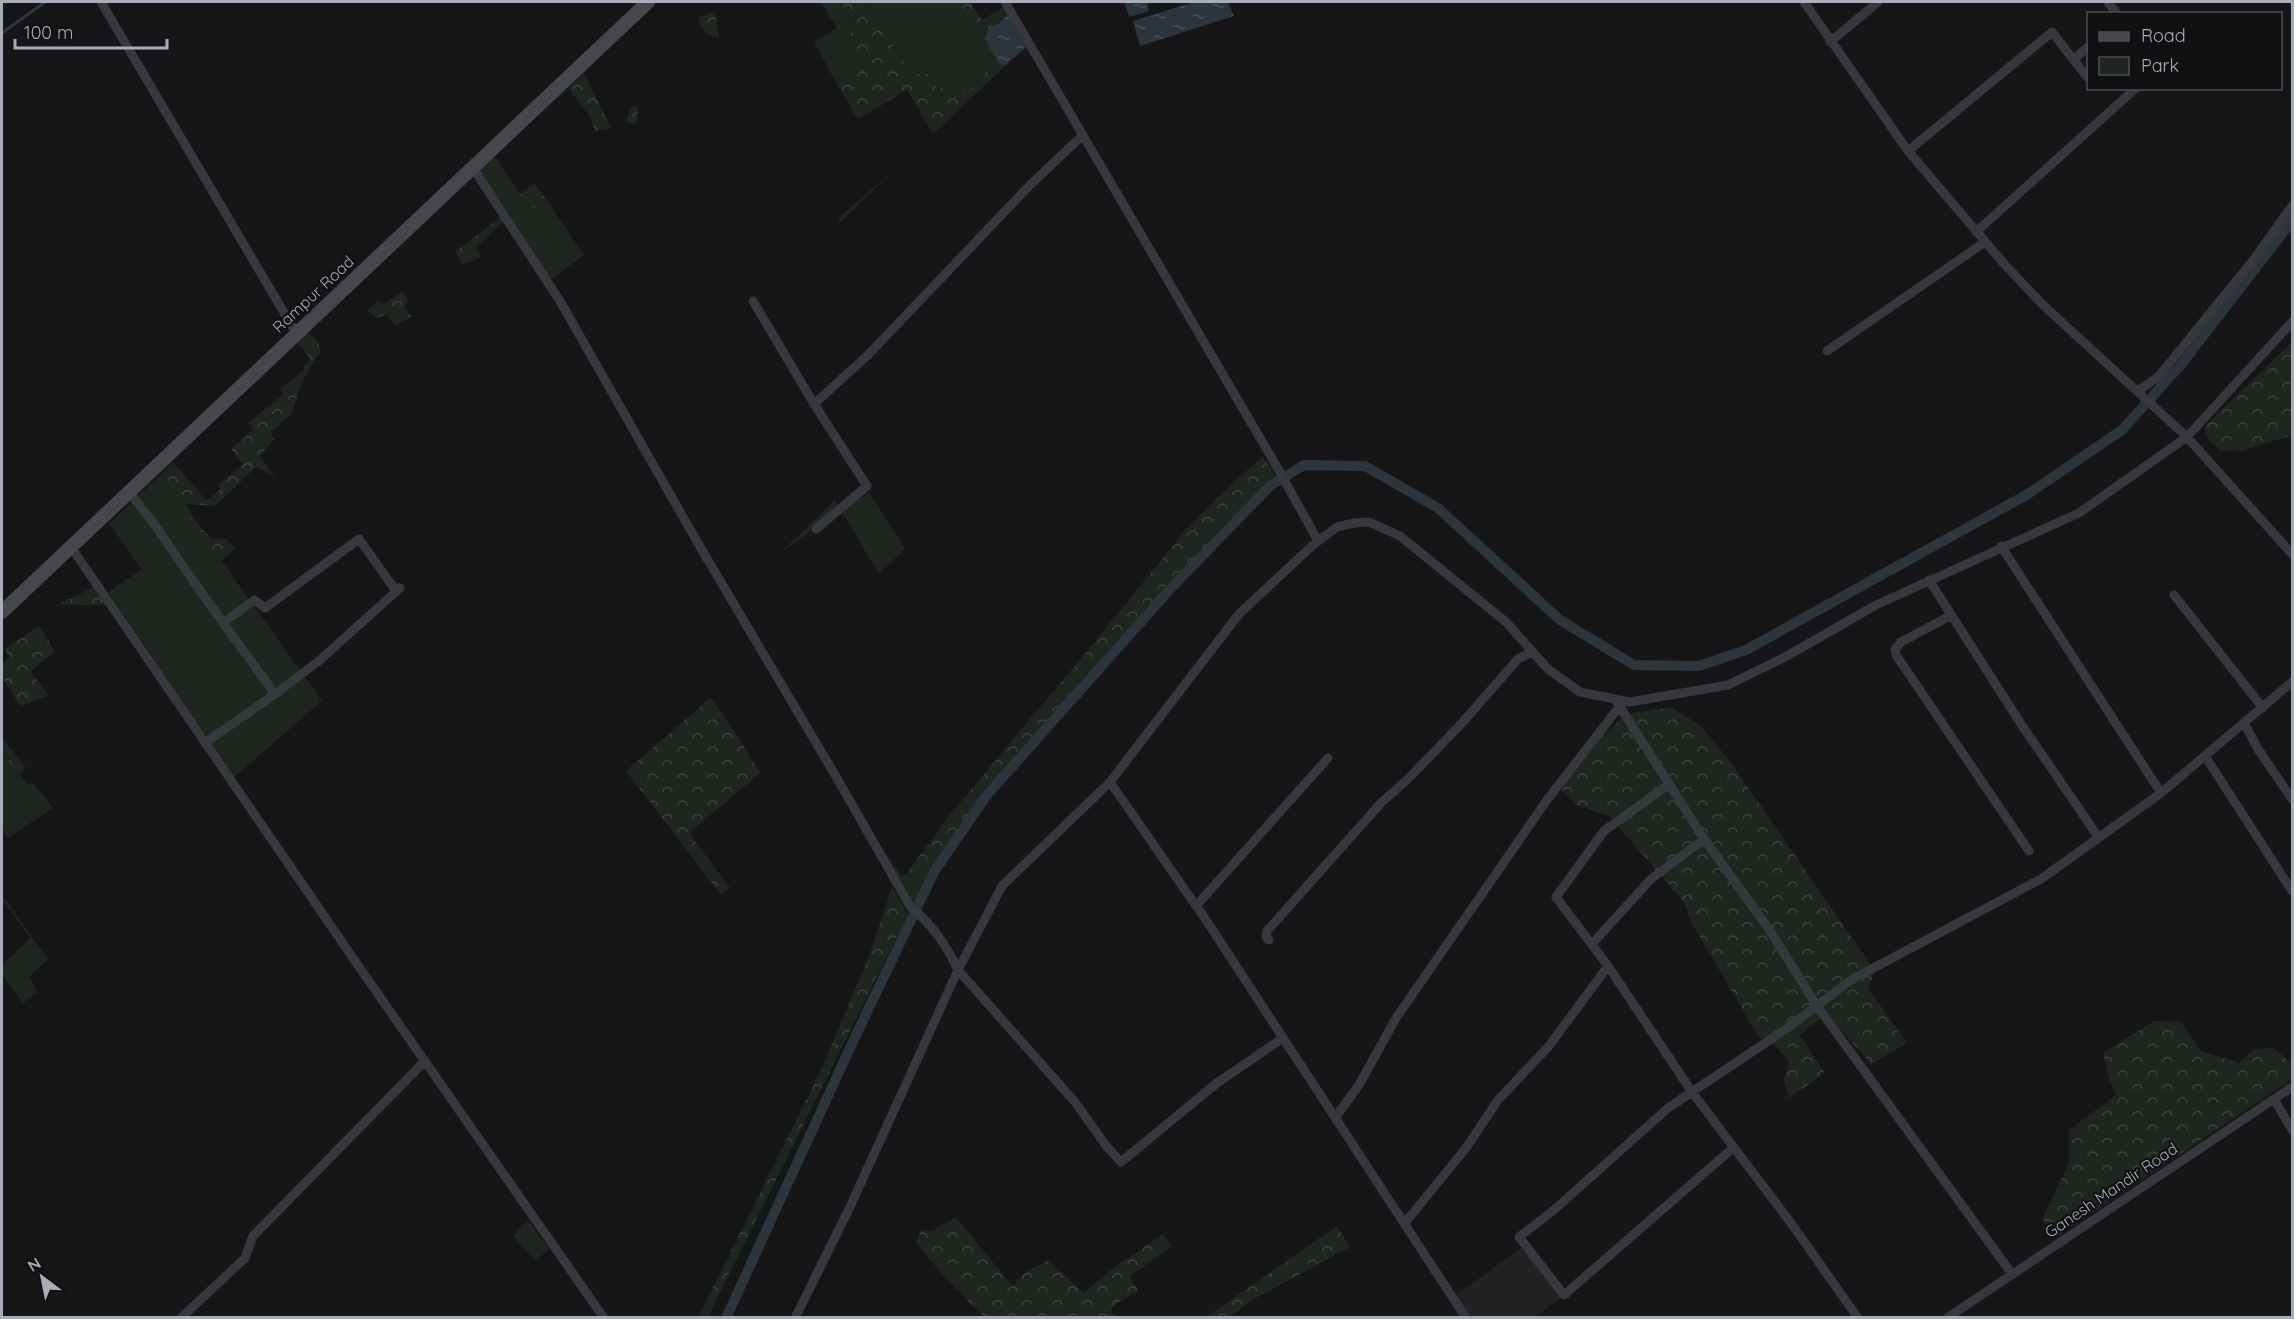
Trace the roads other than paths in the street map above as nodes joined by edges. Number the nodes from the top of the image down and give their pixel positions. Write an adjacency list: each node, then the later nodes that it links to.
1 (101, 2): 21 (street)
2 (648, 2): 15 (main road, Rampur Road)
3 (1005, 2): 13 (street)
4 (1804, 2): 8 (street)
5 (1878, 2): 8 (street)
6 (2045, 23): 7 (street)
7 (2052, 32): 10 (street); 14 (street)
8 (1830, 42): 14 (street)
9 (2087, 48): 10 (street)
10 (2074, 59): 11 (street)
11 (2087, 77)
12 (2134, 90): 17 (street)
13 (1083, 135): 24 (street); 28 (street)
14 (1908, 151): 17 (street)
15 (473, 168): 21 (main road, Rampur Road); 58 (street)
16 (2292, 206): 23 (street)
17 (1976, 232): 18 (street)
18 (1985, 242): 22 (street); 23 (street)
19 (753, 301): 24 (street)
20 (2292, 322): 25 (street)
21 (296, 333): 26 (main road, Rampur Road)
22 (1827, 351)
23 (2140, 393): 25 (street)
24 (814, 404): 27 (street)
25 (2187, 437): 29 (street); 31 (street)
26 (129, 492): 30 (main road, Rampur Road); 36 (street)
27 (816, 529)
28 (1318, 542): 37 (street); 46 (street)
29 (2001, 546): 32 (street); 48 (street)
30 (71, 547): 34 (main road, Rampur Road); 43 (street)
31 (2292, 554)
32 (1929, 580): 35 (street); 40 (street)
33 (2174, 596): 41 (street)
34 (2, 612)
35 (1950, 616): 50 (street); 52 (street)
36 (223, 622): 39 (street); 39 (street)
37 (1533, 651): 40 (street); 55 (street)
38 (2292, 682): 41 (street)
39 (275, 694): 43 (street)
40 (1617, 703): 47 (street); 65 (street)
41 (2263, 708): 42 (street)
42 (2244, 723): 44 (street); 49 (street)
43 (205, 743): 61 (street)
44 (2205, 756): 48 (street); 53 (street)
45 (1328, 758): 54 (street)
46 (1110, 782): 54 (street); 58 (street)
47 (1668, 785): 51 (street); 56 (street)
48 (2161, 793): 50 (street)
49 (2292, 799)
50 (2099, 838): 59 (street)
51 (1704, 839): 56 (street); 59 (street)
52 (2029, 851)
53 (2292, 891)
54 (1196, 906): 60 (street)
55 (1269, 940)
56 (1592, 944): 57 (street)
57 (1608, 966): 63 (street); 68 (street)
58 (958, 970): 60 (street); 72 (street)
59 (1817, 1006): 63 (street); 69 (street)
60 (1283, 1038): 65 (street)
61 (424, 1061): 70 (street); 71 (street)
62 (2292, 1087): 64 (street, Ganesh Mandir Road)
63 (1692, 1092): 67 (street); 67 (street)
64 (2274, 1099): 66 (street); 69 (street, Ganesh Mandir Road)
65 (1335, 1118): 68 (street)
66 (2292, 1130)
67 (1733, 1148): 74 (street)
68 (1404, 1224): 73 (street)
69 (2013, 1274): 75 (street, Ganesh Mandir Road)
70 (181, 1317)
71 (604, 1317)
72 (795, 1317)
73 (1466, 1317)
74 (1858, 1317)
75 (1947, 1317)

